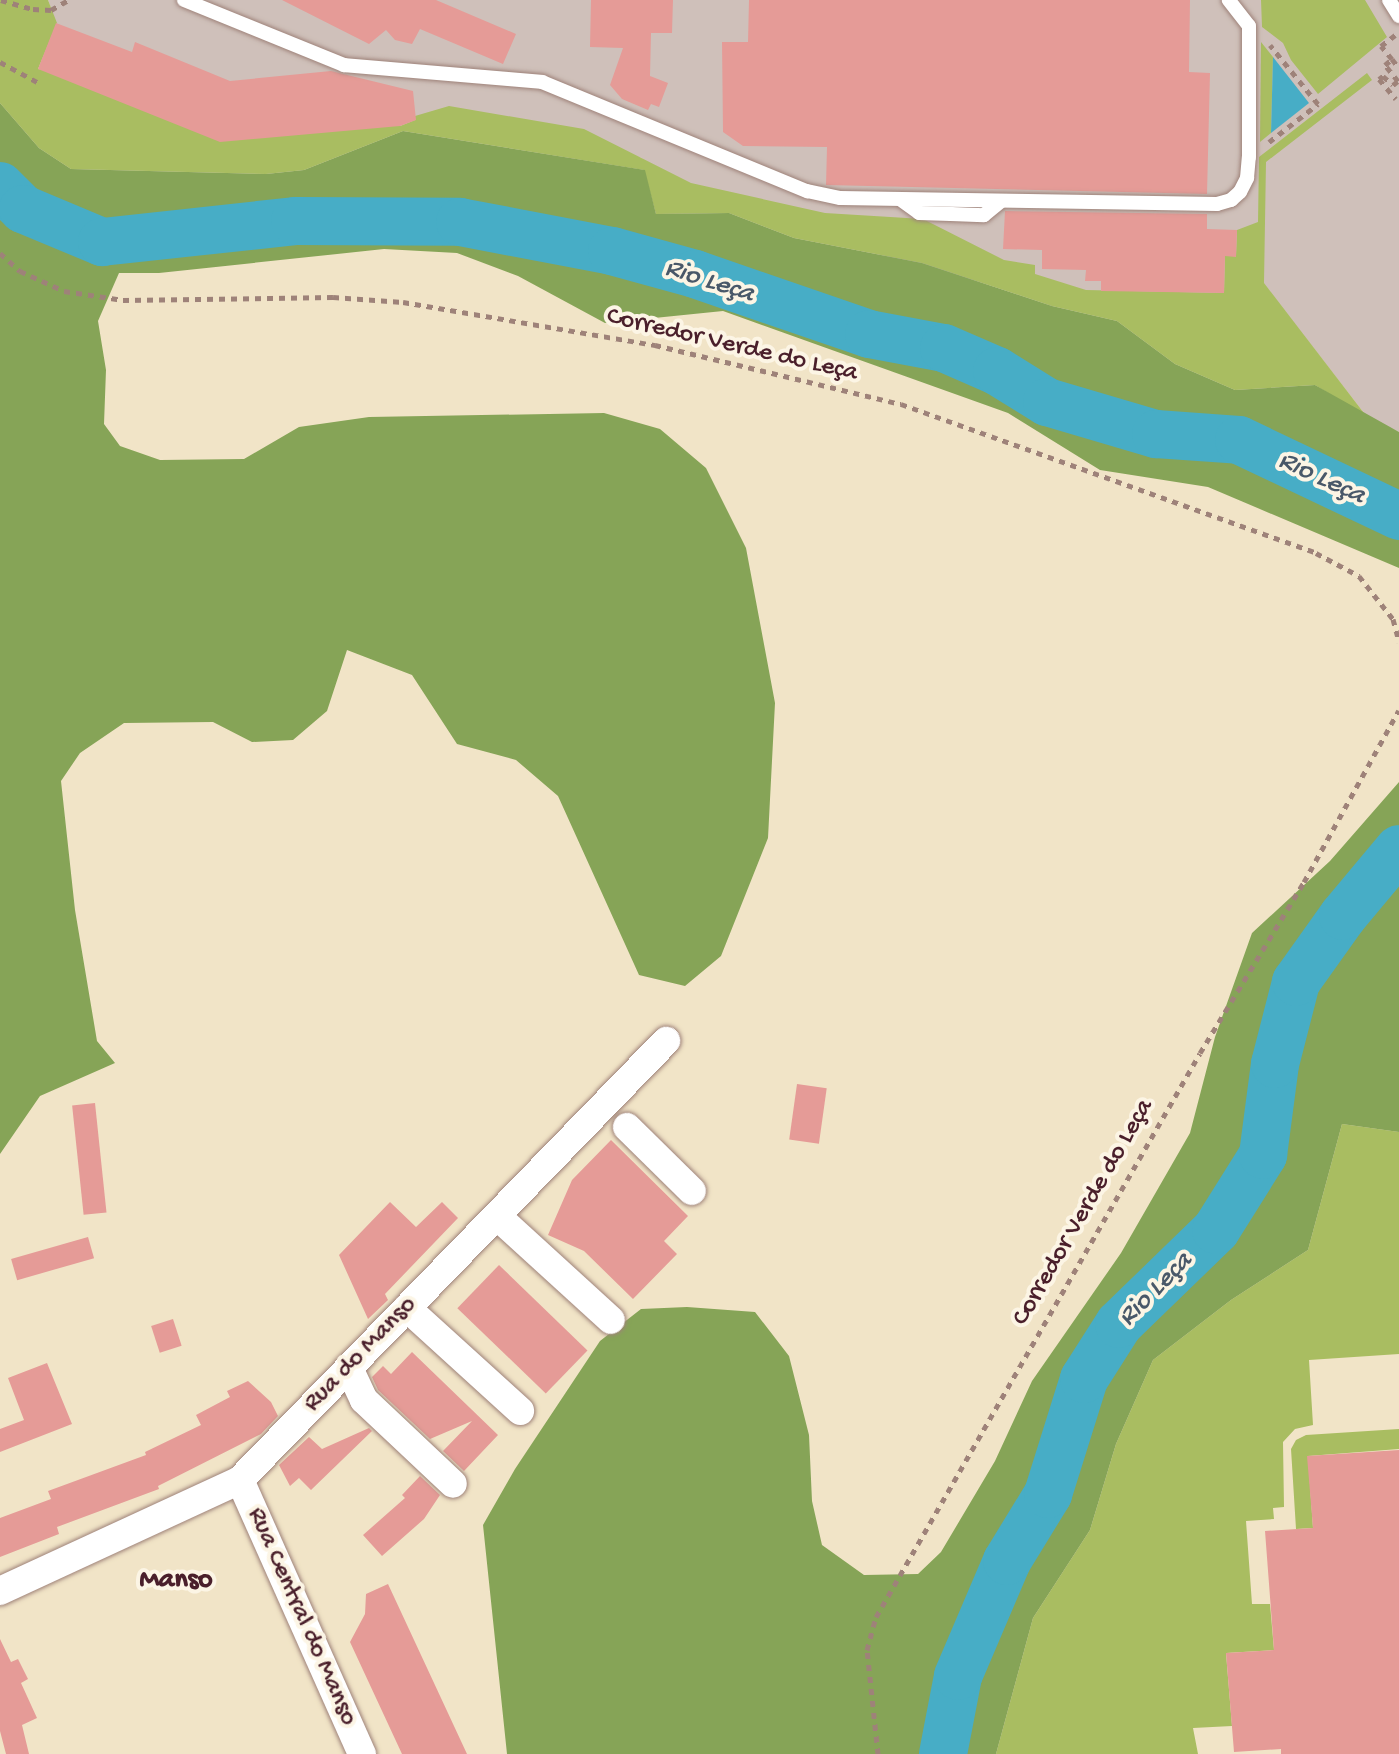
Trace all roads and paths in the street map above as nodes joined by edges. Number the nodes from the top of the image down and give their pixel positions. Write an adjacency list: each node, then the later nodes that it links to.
1 (1, 0): 2 (path)
2 (68, 0)
3 (184, 0): 14 (lane)
4 (1229, 0): 7 (lane)
5 (1389, 0): 6 (lane)
6 (1399, 16)
7 (1249, 26): 14 (lane); 14 (path)
8 (1389, 40): 9 (path)
9 (1392, 59): 11 (path); 13 (path)
10 (0, 62): 12 (path)
11 (1399, 68)
12 (39, 83)
13 (1396, 99)
14 (1249, 157)
15 (0, 253): 16 (path, Corredor Verde do Leça)
16 (1399, 642)
17 (1399, 710): 30 (path, Corredor Verde do Leça)
18 (666, 1041): 19 (street, Rua do Manso)
19 (613, 1116): 20 (street); 21 (street, Rua do Manso)
20 (692, 1191)
21 (497, 1216): 22 (street, Rua do Manso); 23 (street)
22 (407, 1308): 24 (street, Rua do Manso); 25 (street)
23 (611, 1320)
24 (349, 1368): 26 (street, Rua do Manso); 27 (street)
25 (520, 1411)
26 (240, 1480): 28 (street, Rua do Manso); 29 (street, Rua Central do Manso)
27 (453, 1484)
28 (0, 1591)
29 (362, 1754)
30 (878, 1754)

